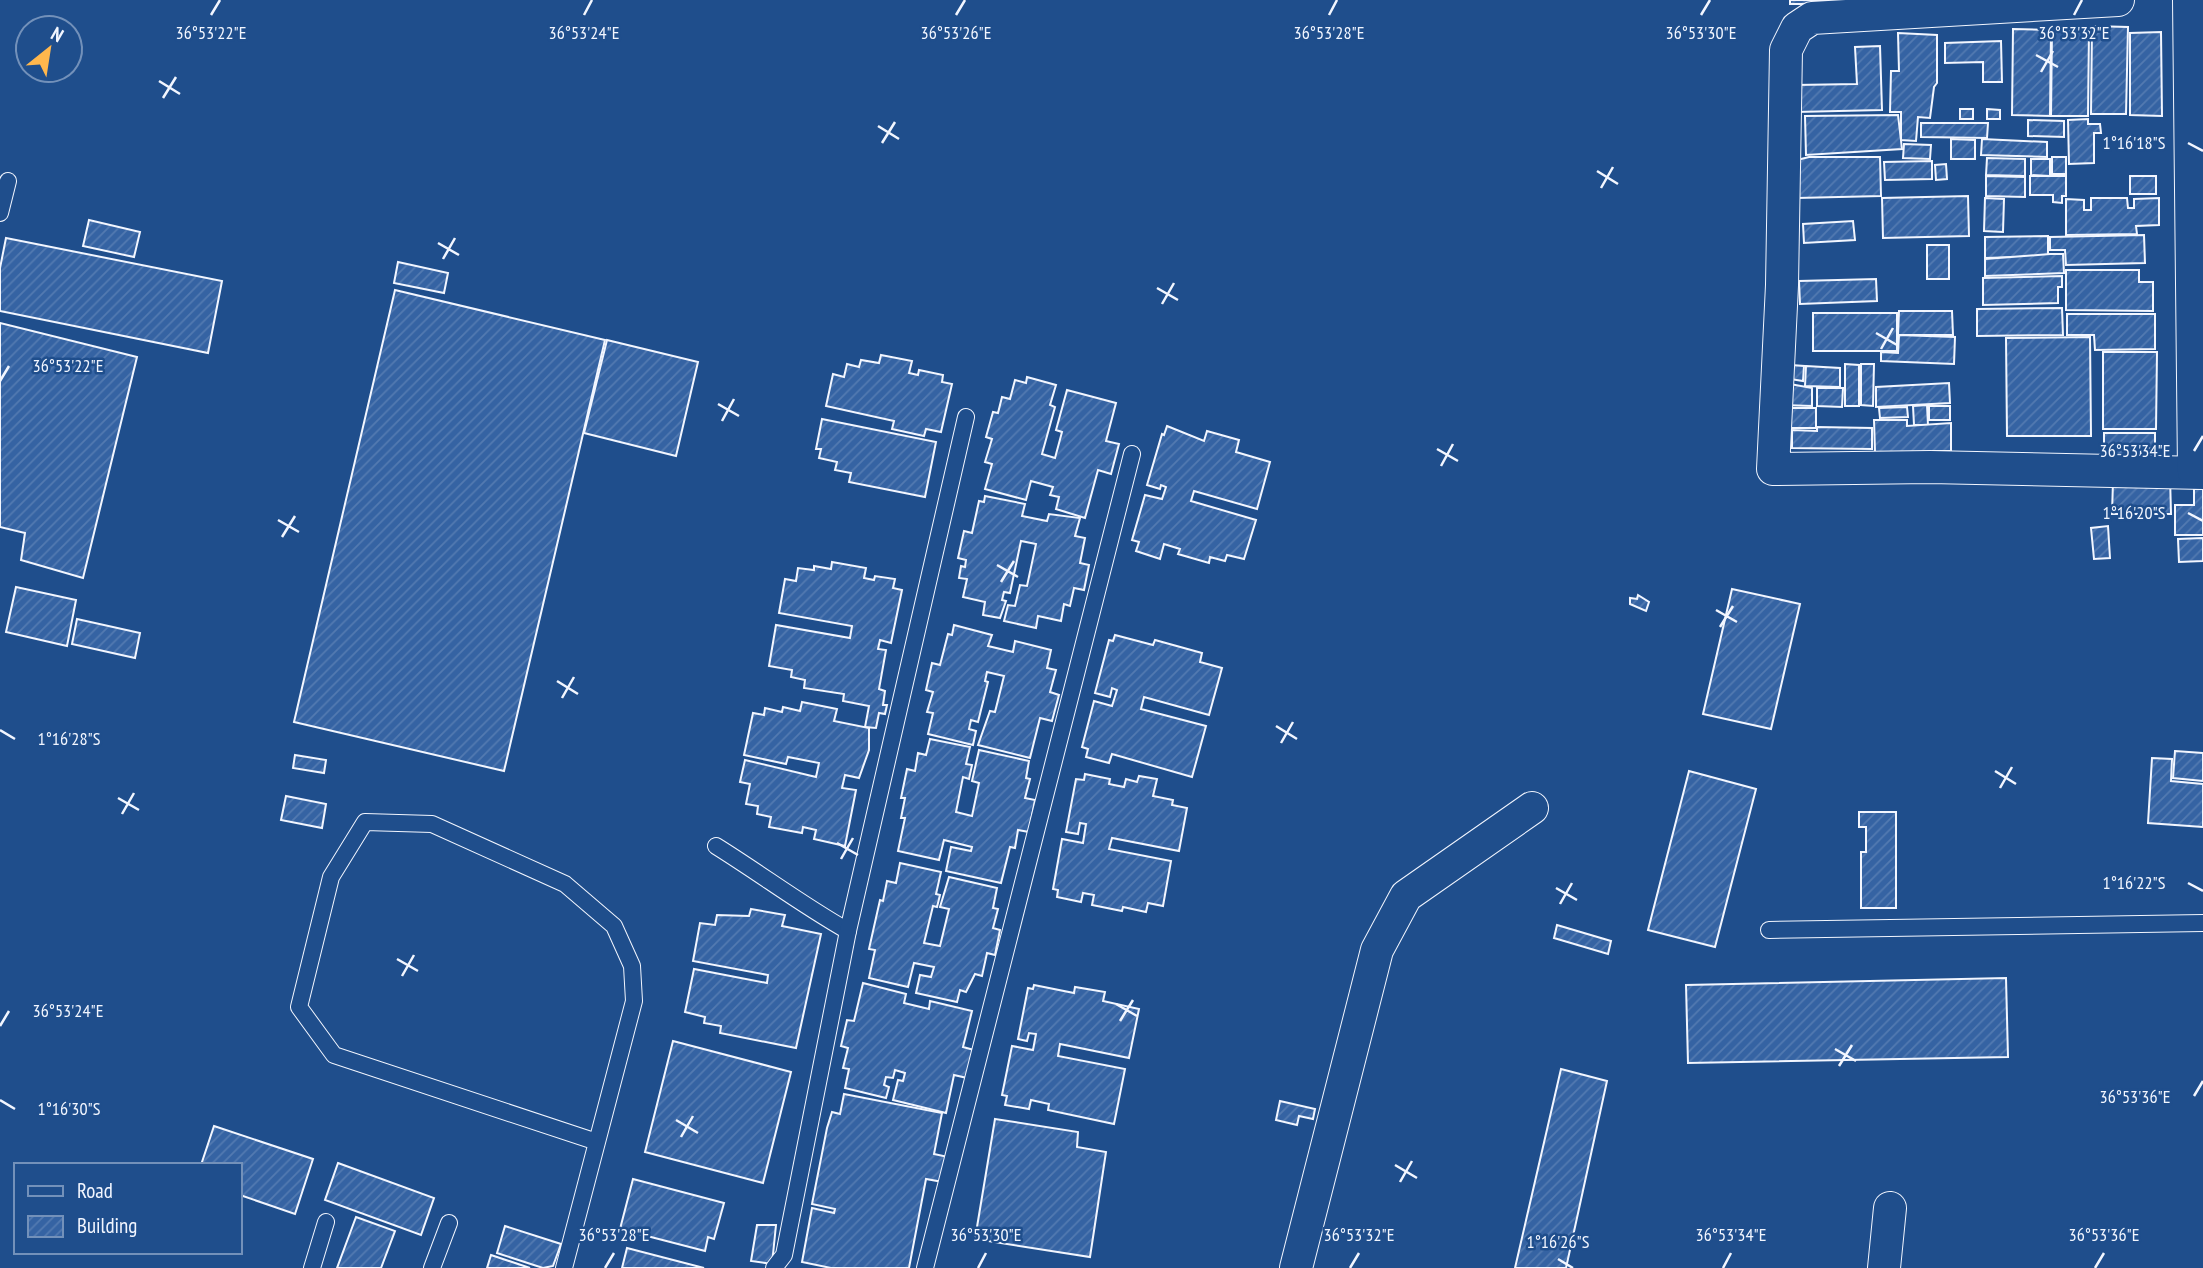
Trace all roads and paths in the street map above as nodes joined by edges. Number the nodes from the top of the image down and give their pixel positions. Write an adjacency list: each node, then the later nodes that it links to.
1 (2118, 0): 7 (street)
2 (2189, 0): 7 (street)
3 (8, 181): 4 (lane)
4 (0, 213)
5 (966, 417): 12 (lane)
6 (1132, 454): 21 (lane)
7 (2198, 473)
8 (1532, 808): 22 (street)
9 (716, 846): 12 (lane)
10 (2203, 923): 11 (lane)
11 (1769, 930)
12 (848, 931): 20 (lane)
13 (597, 1142): 13 (lane); 19 (lane)
14 (1890, 1208): 23 (street)
15 (326, 1222): 17 (lane)
16 (449, 1223): 18 (lane)
17 (312, 1268)
18 (432, 1268)
19 (564, 1268)
20 (774, 1268)
21 (925, 1268)
22 (1296, 1268)
23 (1884, 1268)

